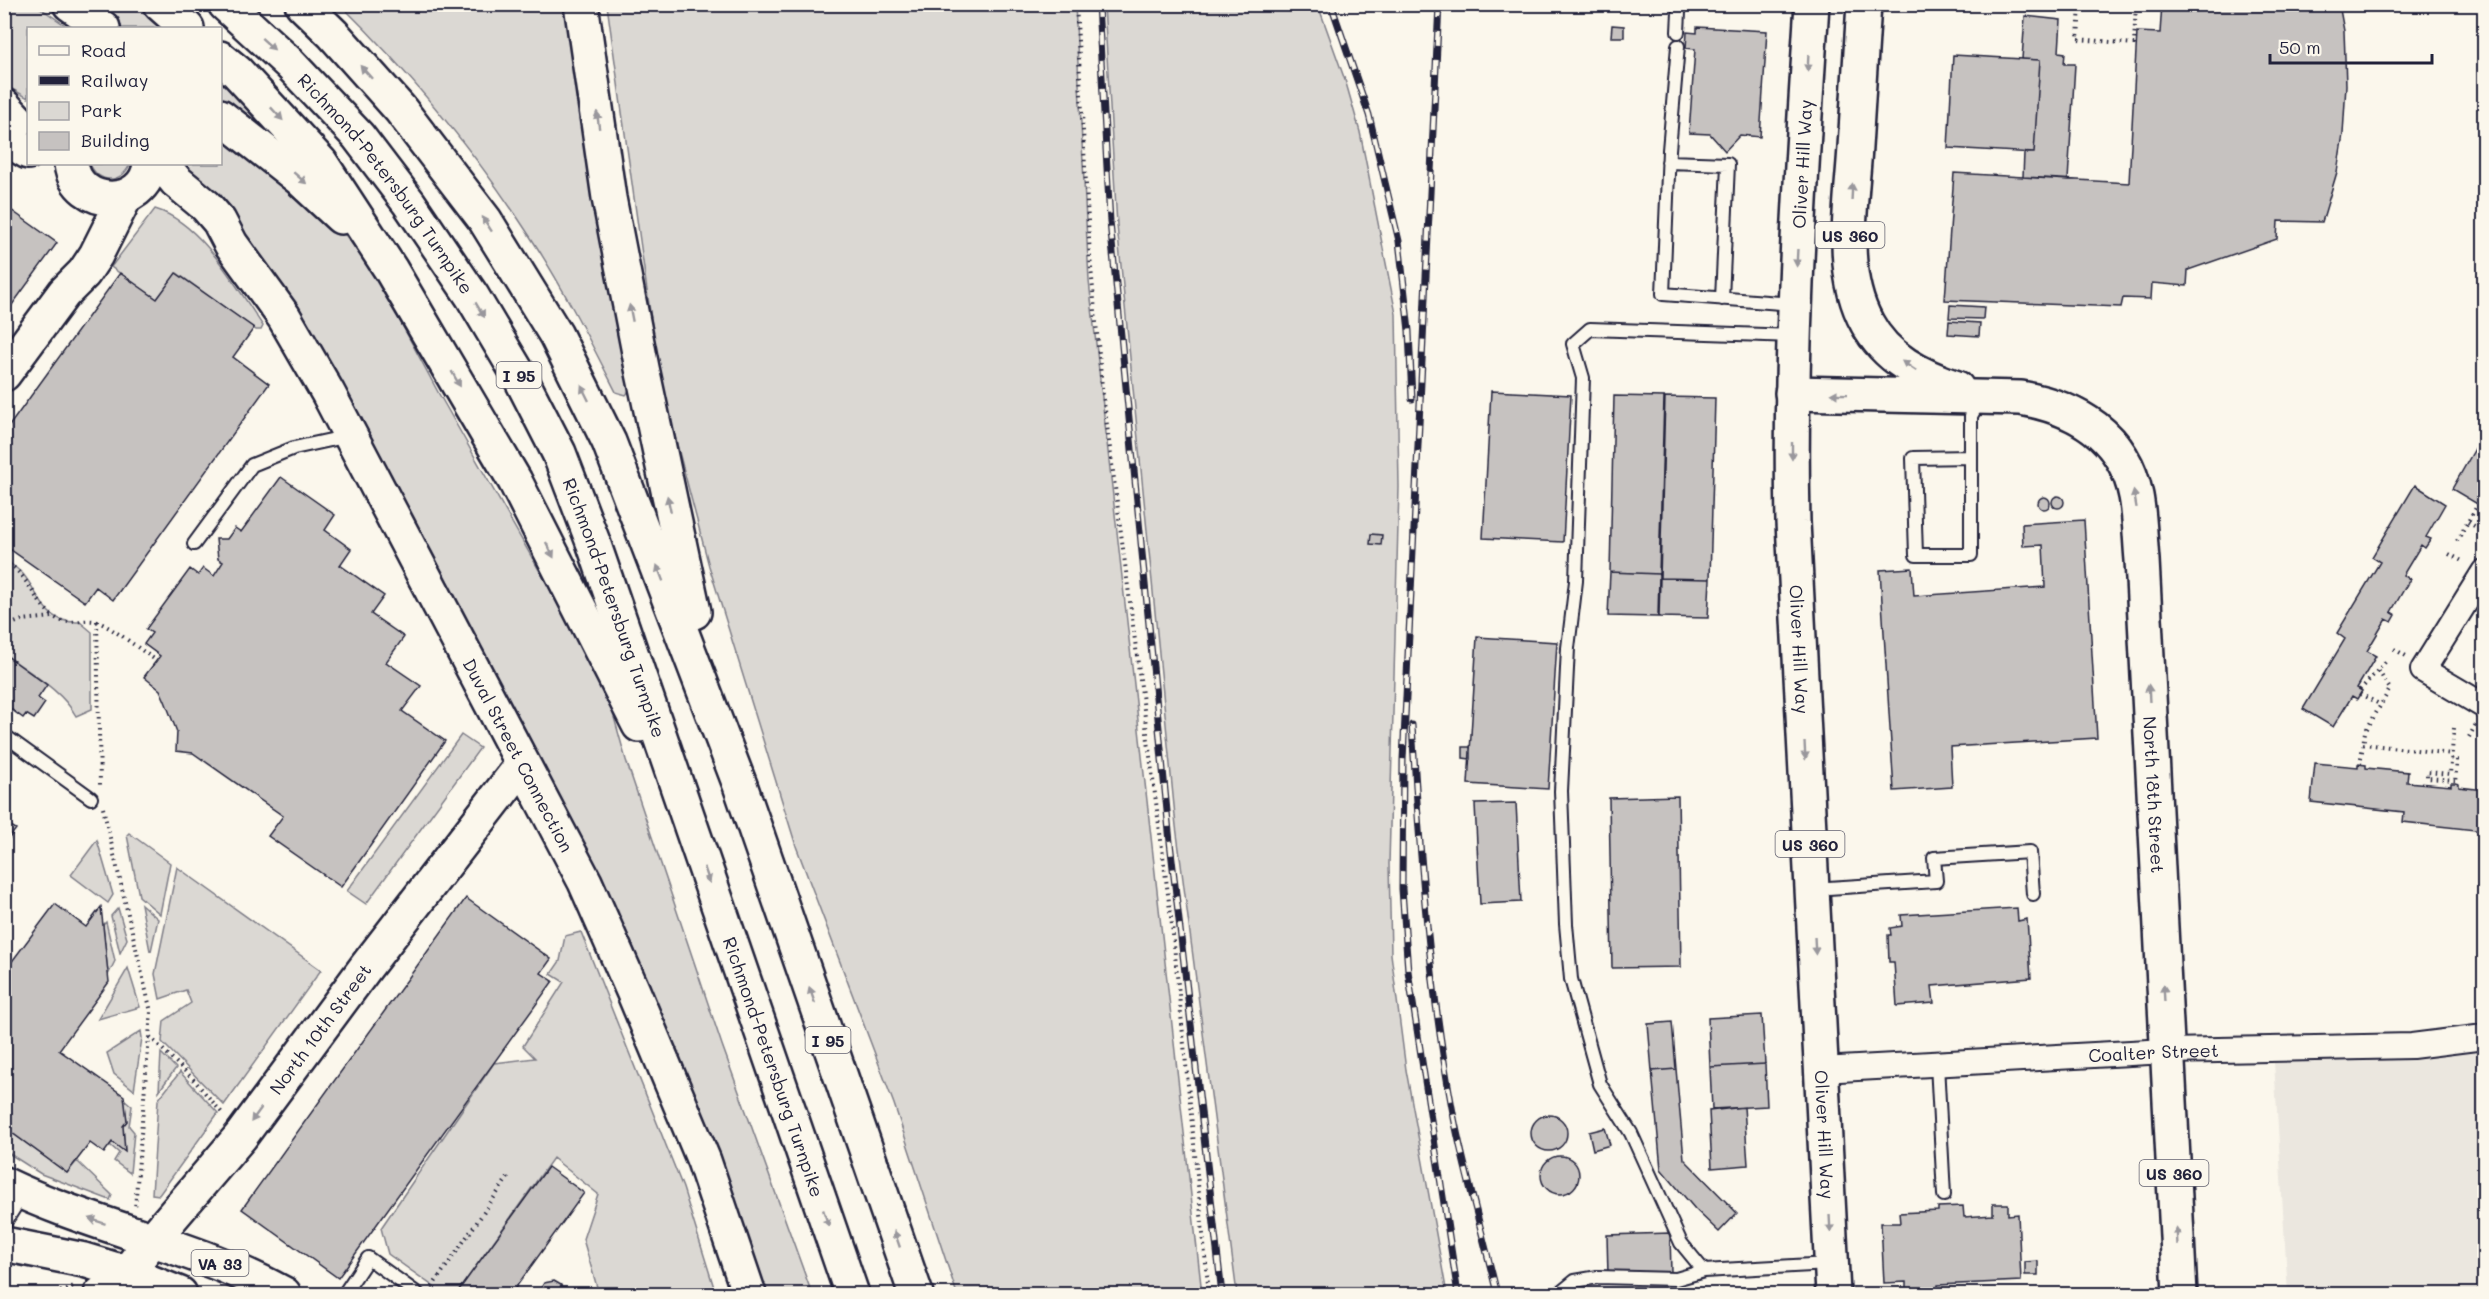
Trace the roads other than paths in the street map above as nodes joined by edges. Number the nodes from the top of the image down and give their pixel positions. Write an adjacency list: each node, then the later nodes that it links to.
1 (70, 4): 9 (main road)
2 (160, 4): 10 (main road)
3 (225, 4): 37 (main road, Richmond-Petersburg Turnpike / I 95, one-way to 37)
4 (302, 4): 35 (main road, I 95, one-way to 4)
5 (581, 4): 35 (main road, one-way to 5)
6 (1682, 4): 11 (lane)
7 (1812, 4): 23 (main road, Oliver Hill Way / US 360, one-way to 23)
8 (1864, 4): 27 (main road, US 360, one-way to 8)
9 (102, 27)
10 (186, 27)
11 (1678, 32)
12 (1678, 46): 17 (lane)
13 (222, 60): 20 (main road, one-way to 20)
14 (222, 118): 20 (main road, one-way to 20)
15 (12, 121): 16 (main road)
16 (27, 150)
17 (1668, 162): 22 (lane); 22 (lane)
18 (70, 173): 19 (main road); 21 (main road)
19 (144, 177): 21 (main road); 28 (main road, Duval Street Connection)
20 (391, 270): 37 (main road, one-way to 37)
21 (64, 293): 25 (main road)
22 (1722, 299): 23 (lane)
23 (1794, 304): 24 (main road, Oliver Hill Way / US 360)
24 (1793, 336): 26 (main road, Oliver Hill Way / US 360); 49 (lane)
25 (4, 374)
26 (1792, 393): 27 (main road, North 18th Street, one-way to 26); 38 (main road, Oliver Hill Way / US 360, one-way to 38)
27 (1982, 397): 29 (lane); 41 (main road, North 18th Street / US 360, one-way to 27)
28 (350, 435): 30 (lane); 34 (main road, Duval Street Connection)
29 (1971, 457): 29 (lane)
30 (194, 544)
31 (2477, 569): 32 (street)
32 (2484, 706)
33 (4, 735): 36 (lane)
34 (522, 765): 47 (main road, North 10th Street, one-way to 47); 56 (main road, Duval Street Connection)
35 (740, 785): 58 (main road, I 95, one-way to 35)
36 (96, 796)
37 (688, 820): 57 (main road, Richmond-Petersburg Turnpike / I 95, one-way to 57)
38 (1812, 889): 39 (lane); 43 (main road, Oliver Hill Way / US 360, one-way to 43)
39 (2033, 894)
40 (2484, 1037): 41 (street, Coalter Street)
41 (2168, 1051): 42 (street, Coalter Street); 60 (main road, North 18th Street / US 360, one-way to 41)
42 (1936, 1064): 43 (street, Coalter Street); 45 (lane)
43 (1821, 1070): 50 (main road, Oliver Hill Way / US 360, one-way to 50)
44 (14, 1189): 46 (lane); 47 (main road, VA 33, one-way to 44)
45 (1944, 1195)
46 (4, 1224)
47 (143, 1236): 51 (main road, North 10th Street); 53 (main road, VA 33)
48 (4, 1244): 51 (main road, VA 33)
49 (1704, 1271): 50 (lane); 59 (lane)
50 (1832, 1279)
51 (107, 1287): 52 (main road, VA 33)
52 (180, 1294)
53 (284, 1294)
54 (344, 1294): 55 (lane)
55 (418, 1294)
56 (749, 1294)
57 (852, 1294)
58 (916, 1294)
59 (1559, 1294)
60 (2180, 1294)

